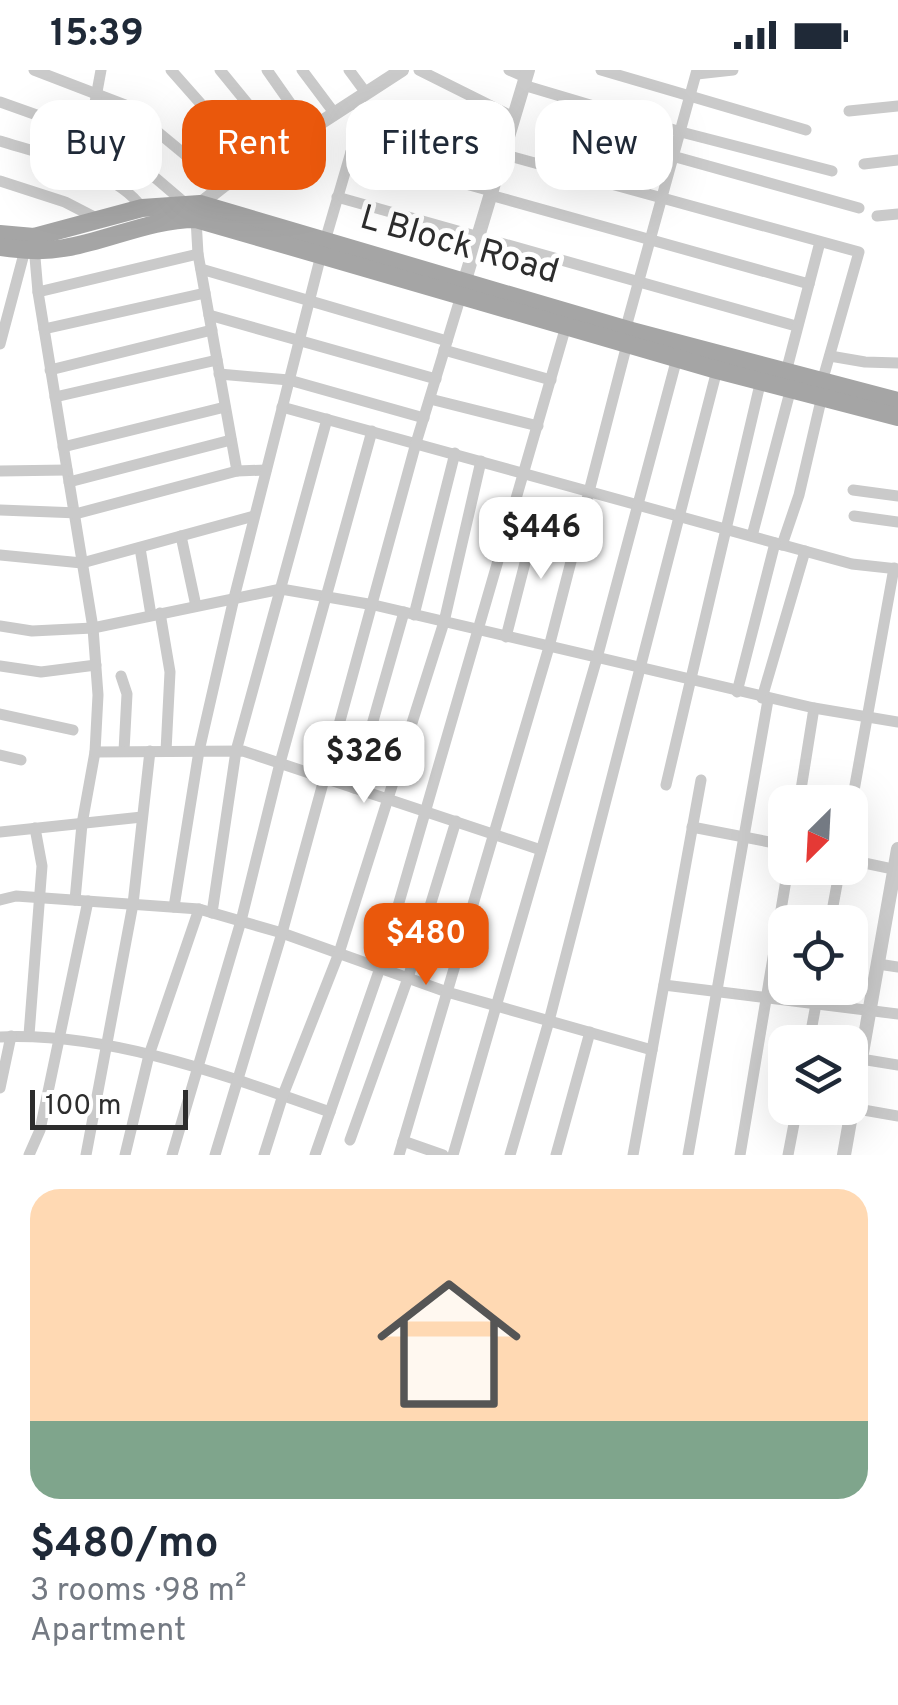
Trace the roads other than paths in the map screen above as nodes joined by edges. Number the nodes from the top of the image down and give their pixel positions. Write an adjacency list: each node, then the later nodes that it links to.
1 (34, 70): 16 (street)
2 (100, 70): 16 (street)
3 (170, 70): 19 (street)
4 (220, 70): 20 (street)
5 (267, 70): 21 (street)
6 (302, 70): 30 (street)
7 (349, 70): 15 (street)
8 (402, 70): 15 (street)
9 (419, 70): 23 (street)
10 (509, 70): 14 (street)
11 (601, 70): 17 (street)
12 (733, 70): 13 (street)
13 (697, 72): 17 (street)
14 (525, 77): 29 (street); 33 (street)
15 (366, 93): 22 (street)
16 (97, 94): 18 (street); 36 (street)
17 (690, 97): 32 (street); 33 (street)
18 (96, 100)
19 (197, 100)
20 (245, 100)
21 (288, 100)
22 (362, 100)
23 (480, 100)
24 (0, 102): 28 (street)
25 (898, 106): 27 (street)
26 (346, 110): 30 (street)
27 (849, 111)
28 (30, 113)
29 (515, 113)
30 (334, 114): 31 (street)
31 (326, 119)
32 (806, 130)
33 (680, 132): 37 (street); 42 (street)
34 (0, 141): 35 (street)
35 (30, 151)
36 (182, 152)
37 (674, 155): 51 (street); 53 (street)
38 (515, 158): 51 (street)
39 (898, 160): 40 (street)
40 (864, 164)
41 (346, 169): 50 (street)
42 (832, 170)
43 (0, 181): 57 (street)
44 (162, 182): 54 (street)
45 (123, 190): 52 (street)
46 (218, 190): 54 (street)
47 (481, 190): 49 (street)
48 (492, 190): 49 (street)
49 (491, 193): 59 (street); 61 (street)
50 (338, 197): 59 (street); 65 (street)
51 (662, 200): 61 (street); 62 (street)
52 (142, 208): 54 (main road, L Block Road); 57 (main road, L Block Road)
53 (859, 208)
54 (194, 209): 60 (main road, L Block Road); 65 (main road, L Block Road); 66 (street)
55 (898, 214): 56 (street)
56 (877, 216)
57 (96, 218): 60 (main road, L Block Road)
58 (0, 234): 63 (main road, L Block Road)
59 (478, 238): 68 (street); 70 (street)
60 (63, 239): 63 (main road, L Block Road)
61 (651, 241): 68 (street); 69 (street)
62 (820, 242): 69 (street); 83 (street)
63 (31, 246): 64 (main road, L Block Road); 71 (street); 81 (street)
64 (0, 247)
65 (323, 248): 70 (main road, L Block Road); 73 (street)
66 (198, 254): 67 (street); 71 (street)
67 (201, 269): 72 (street); 73 (street)
68 (639, 284): 76 (street); 79 (street)
69 (810, 284): 76 (street)
70 (463, 287): 75 (main road, L Block Road); 79 (main road, L Block Road); 82 (street)
71 (38, 292): 77 (street)
72 (205, 293): 74 (street); 77 (street)
73 (309, 301): 80 (street); 82 (street)
74 (209, 314): 78 (street); 80 (street)
75 (566, 326): 79 (main road, L Block Road); 92 (street)
76 (796, 326): 94 (street)
77 (44, 329): 87 (street)
78 (212, 330): 85 (street); 87 (street)
79 (628, 337): 84 (main road, L Block Road); 94 (main road, L Block Road); 117 (street)
80 (299, 340): 90 (street); 91 (street)
81 (0, 344)
82 (446, 346): 90 (street); 92 (street)
83 (830, 356): 86 (street); 95 (street)
84 (677, 358): 88 (main road, L Block Road); 119 (street)
85 (217, 360): 89 (street); 96 (street)
86 (898, 363)
87 (50, 370): 96 (street)
88 (717, 370): 93 (main road, L Block Road); 125 (street)
89 (220, 374): 91 (street); 100 (street)
90 (436, 379): 97 (street)
91 (289, 380): 99 (street); 102 (street)
92 (551, 380): 104 (street)
93 (761, 380): 94 (main road, L Block Road); 127 (street)
94 (788, 380): 95 (main road, L Block Road); 129 (street)
95 (822, 389): 98 (main road, L Block Road); 101 (main road, L Block Road); 130 (street)
96 (55, 397): 108 (street)
97 (430, 398): 102 (street); 104 (street)
98 (898, 401)
99 (282, 407): 103 (street); 111 (street)
100 (226, 408): 106 (street); 108 (street)
101 (898, 417)
102 (424, 418): 107 (street)
103 (327, 419): 105 (street); 136 (street)
104 (538, 426): 114 (street)
105 (372, 431): 107 (street); 137 (street)
106 (231, 440): 113 (street); 115 (street)
107 (416, 442): 109 (street); 139 (street)
108 (63, 447): 115 (street)
109 (455, 454): 110 (street); 141 (street)
110 (481, 461): 114 (street); 143 (street)
111 (266, 470): 113 (street); 122 (street)
112 (0, 471): 115 (street)
113 (237, 471): 121 (street)
114 (525, 473): 117 (street); 146 (street)
115 (68, 476): 121 (street)
116 (852, 490): 118 (street)
117 (588, 492): 119 (street); 148 (street)
118 (898, 496)
119 (638, 505): 125 (street); 149 (street)
120 (0, 510): 121 (street)
121 (74, 512): 134 (street)
122 (254, 516): 128 (street); 138 (street)
123 (537, 516): 147 (street)
124 (854, 516): 126 (street)
125 (680, 517): 127 (street); 152 (street)
126 (898, 522)
127 (725, 529): 129 (street); 154 (street)
128 (181, 536): 131 (street); 140 (street)
129 (752, 536): 130 (street)
130 (778, 544): 132 (street); 155 (street)
131 (140, 548): 134 (street); 142 (street)
132 (804, 551): 135 (street); 156 (street)
133 (0, 555): 134 (street)
134 (82, 563): 145 (street)
135 (896, 569): 159 (street)
136 (281, 589): 137 (street); 138 (street); 166 (street)
137 (326, 596): 139 (street); 170 (street)
138 (234, 598): 140 (street); 165 (street)
139 (374, 605): 141 (street); 171 (street)
140 (196, 606): 142 (street)
141 (409, 613): 143 (street); 176 (street)
142 (156, 614): 145 (street); 164 (street)
143 (444, 622): 146 (street); 177 (street)
144 (0, 626): 145 (street)
145 (93, 628): 150 (street)
146 (480, 631): 147 (street); 178 (street)
147 (506, 636): 148 (street)
148 (548, 647): 149 (street); 185 (street)
149 (596, 658): 152 (street); 189 (street)
150 (96, 665): 151 (street); 167 (street)
151 (0, 666)
152 (642, 669): 154 (street); 215 (street)
153 (121, 676): 162 (street)
154 (689, 680): 155 (street); 173 (street)
155 (737, 692): 156 (street)
156 (765, 699): 157 (street); 186 (street)
157 (814, 708): 159 (street); 174 (street)
158 (0, 714): 161 (street)
159 (867, 717): 160 (street); 175 (street)
160 (898, 722)
161 (73, 730)
162 (124, 751): 163 (street); 167 (street)
163 (150, 751): 164 (street); 179 (street)
164 (166, 751): 165 (street)
165 (199, 751): 166 (street); 197 (street)
166 (236, 751): 170 (street); 198 (street)
167 (95, 752): 181 (street)
168 (0, 757): 169 (street)
169 (20, 760)
170 (280, 763): 171 (street); 200 (street)
171 (326, 778): 176 (street); 201 (street)
172 (701, 780): 182 (street)
173 (666, 784)
174 (802, 785)
175 (855, 785)
176 (354, 788): 177 (street)
177 (388, 799): 178 (street); 202 (street)
178 (426, 812): 180 (street); 205 (street)
179 (142, 818): 181 (street); 196 (street)
180 (456, 821): 185 (street); 206 (street)
181 (82, 824): 183 (street); 195 (street)
182 (692, 827): 186 (street); 207 (street)
183 (34, 828): 184 (street); 193 (street)
184 (0, 832)
185 (494, 834): 189 (street); 209 (street)
186 (744, 836): 187 (street); 208 (street)
187 (768, 841)
188 (898, 849): 191 (street)
189 (541, 850): 212 (street)
190 (868, 864): 191 (street)
191 (896, 869): 199 (street)
192 (785, 885): 210 (street)
193 (39, 898): 194 (street); 195 (street); 219 (street)
194 (0, 900)
195 (81, 901): 196 (street); 220 (street)
196 (132, 904): 197 (street); 221 (street)
197 (174, 907): 198 (street)
198 (206, 911): 200 (street); 223 (street)
199 (892, 919): 203 (street)
200 (241, 921): 201 (street); 226 (street)
201 (282, 933): 202 (street); 227 (street)
202 (340, 954): 205 (street); 229 (street)
203 (878, 964): 204 (street); 213 (street)
204 (898, 967)
205 (380, 968): 206 (street); 231 (street)
206 (408, 978): 209 (street); 235 (street)
207 (664, 985): 208 (street); 222 (street)
208 (717, 991): 210 (street); 250 (street)
209 (447, 992): 212 (street); 236 (street)
210 (767, 997): 251 (street)
211 (825, 1005): 213 (street)
212 (496, 1006): 215 (street); 246 (street)
213 (869, 1010): 214 (street); 216 (street)
214 (898, 1014)
215 (550, 1021): 217 (street); 247 (street)
216 (867, 1025)
217 (590, 1032): 222 (street); 248 (street)
218 (5, 1036): 219 (street); 228 (street)
219 (29, 1036): 220 (street)
220 (60, 1039): 221 (street); 237 (street)
221 (108, 1048): 223 (street); 238 (street)
222 (652, 1050): 249 (street)
223 (149, 1056): 226 (street); 239 (street)
224 (868, 1060): 225 (street)
225 (898, 1065)
226 (197, 1068): 227 (street); 240 (street)
227 (236, 1078): 229 (street); 241 (street)
228 (0, 1088)
229 (283, 1095): 231 (street); 242 (street)
230 (868, 1111): 232 (street)
231 (330, 1112): 243 (street)
232 (898, 1116)
233 (794, 1125): 252 (street)
234 (849, 1125): 253 (street)
235 (350, 1140)
236 (403, 1141): 244 (street); 245 (street)
237 (28, 1155)
238 (86, 1155)
239 (125, 1155)
240 (172, 1155)
241 (215, 1155)
242 (264, 1155)
243 (316, 1155)
244 (399, 1155)
245 (443, 1155)
246 (453, 1155)
247 (510, 1155)
248 (556, 1155)
249 (633, 1155)
250 (688, 1155)
251 (740, 1155)
252 (788, 1155)
253 (844, 1155)

